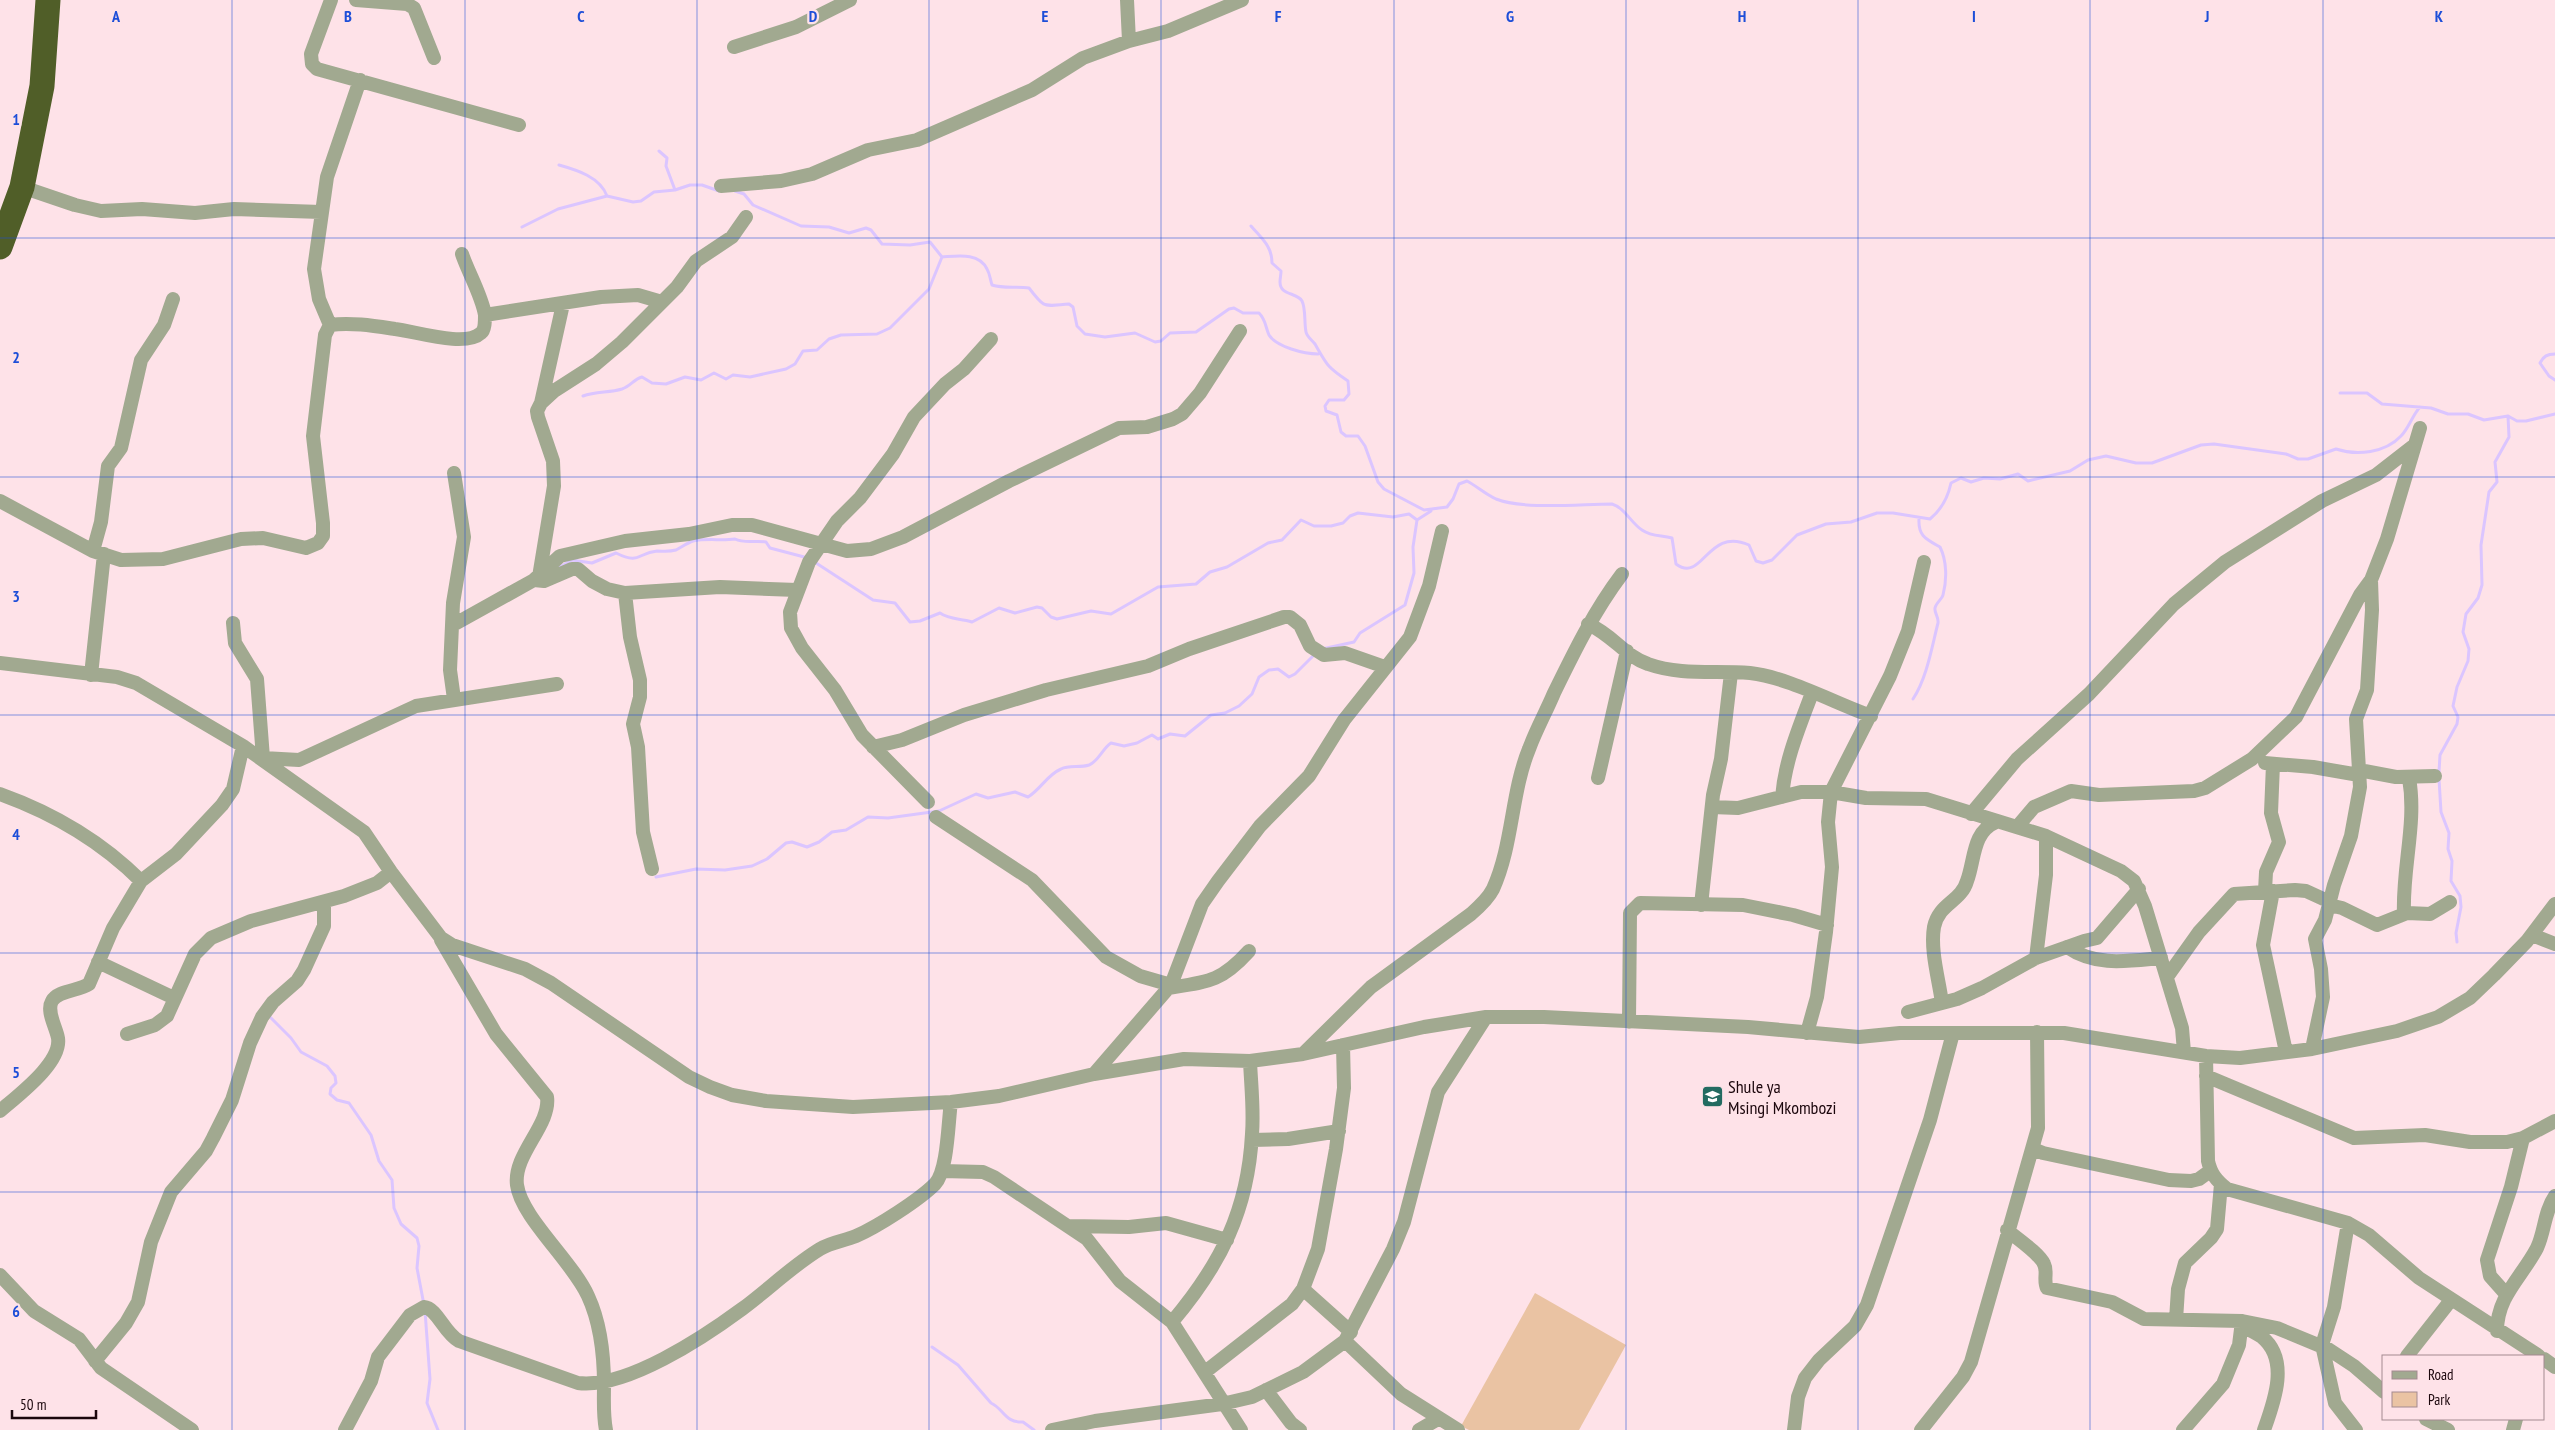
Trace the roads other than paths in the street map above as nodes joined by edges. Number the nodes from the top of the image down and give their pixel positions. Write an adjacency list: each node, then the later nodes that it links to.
1 (48, 0): 12 (highway)
2 (331, 0): 10 (street)
3 (356, 0): 9 (street)
4 (850, 0): 8 (street)
5 (1127, 0): 7 (street)
6 (1237, 1): 7 (street)
7 (1129, 41): 13 (street)
8 (734, 47)
9 (434, 58)
10 (360, 80): 11 (street); 14 (street)
11 (519, 125)
12 (22, 186): 14 (street); 16 (highway)
13 (721, 186)
14 (321, 212): 22 (street)
15 (746, 217): 19 (street)
16 (0, 247)
17 (462, 254): 21 (street)
18 (174, 299): 32 (street)
19 (662, 302): 20 (street); 25 (street)
20 (563, 304): 21 (street); 25 (street)
21 (485, 315): 22 (street)
22 (330, 325): 32 (street)
23 (1240, 331): 31 (street)
24 (991, 339): 31 (street)
25 (541, 403): 35 (street)
26 (2420, 428): 27 (street)
27 (2413, 446): 36 (street); 65 (street)
28 (454, 473): 41 (street)
29 (0, 501): 32 (street)
30 (1442, 531): 44 (street)
31 (823, 544): 35 (street); 37 (street)
32 (98, 553): 46 (street)
33 (1924, 562): 50 (street)
34 (1622, 574): 40 (street)
35 (537, 578): 38 (street); 41 (street)
36 (2371, 580): 54 (street); 56 (street)
37 (797, 590): 38 (street); 52 (street)
38 (626, 593): 70 (street)
39 (233, 624): 53 (street)
40 (1588, 624): 42 (street); 105 (street)
41 (453, 625): 49 (street)
42 (1627, 651): 45 (street); 58 (street)
43 (0, 663): 46 (street)
44 (1385, 667): 52 (street); 91 (street)
45 (1731, 673): 48 (street); 64 (street)
46 (91, 675): 51 (street)
47 (557, 684): 49 (street)
48 (1812, 693): 50 (street); 62 (street)
49 (454, 699): 53 (street)
50 (1871, 716): 60 (street)
51 (243, 746): 53 (street); 72 (street)
52 (873, 747): 63 (street)
53 (263, 758): 71 (street)
54 (2247, 762): 55 (street); 68 (street)
55 (2273, 764): 56 (street); 74 (street)
56 (2359, 772): 59 (street); 77 (street)
57 (2435, 776): 59 (street)
58 (1598, 778)
59 (2409, 778): 80 (street)
60 (1831, 792): 62 (street); 65 (street); 81 (street)
61 (0, 794): 72 (street)
62 (1782, 797): 64 (street)
63 (928, 802)
64 (1712, 807): 79 (street)
65 (1971, 814): 67 (street)
66 (936, 817): 91 (street)
67 (1996, 822): 68 (street); 93 (street)
68 (2017, 827): 69 (street)
69 (2046, 836): 73 (street); 87 (street)
70 (652, 869)
71 (391, 872): 75 (street); 83 (street)
72 (141, 881): 89 (street)
73 (2139, 889): 85 (street); 88 (street)
74 (2269, 891): 77 (street); 90 (street); 104 (street)
75 (324, 902): 92 (street); 137 (street)
76 (2450, 902): 80 (street)
77 (2329, 903): 80 (street); 102 (street)
78 (2555, 904): 82 (street)
79 (1701, 905): 81 (street); 96 (street)
80 (2404, 914)
81 (1827, 925): 98 (street)
82 (2532, 935): 84 (street); 102 (street)
83 (440, 938): 110 (street); 139 (street)
84 (2555, 944)
85 (2068, 947): 87 (street); 88 (street)
86 (1249, 951): 91 (street)
87 (2036, 958): 93 (street)
88 (2161, 958): 90 (street)
89 (98, 962): 92 (street); 111 (street)
90 (2167, 977): 103 (street)
91 (1170, 986): 108 (street)
92 (174, 998): 100 (street)
93 (1942, 1004): 94 (street)
94 (1908, 1012)
95 (1486, 1017): 96 (street); 101 (street); 133 (street)
96 (1629, 1022): 98 (street)
97 (2037, 1032): 99 (street); 103 (street); 116 (street)
98 (1807, 1033): 99 (street)
99 (1953, 1033): 153 (street)
100 (128, 1034)
101 (1343, 1045): 105 (street); 113 (street)
102 (2312, 1049): 104 (street)
103 (2184, 1052): 106 (street)
104 (2286, 1052): 106 (street)
105 (1303, 1054): 107 (street)
106 (2206, 1056): 109 (street)
107 (1250, 1062): 108 (street); 115 (street)
108 (1094, 1074): 110 (street)
109 (2206, 1076): 114 (street); 118 (street)
110 (951, 1102): 117 (street)
111 (0, 1110)
112 (2555, 1121): 114 (street)
113 (1339, 1131): 115 (street); 126 (street)
114 (2523, 1138): 127 (street)
115 (1252, 1140): 124 (street)
116 (2033, 1149): 118 (street); 123 (street)
117 (942, 1171): 122 (street); 139 (street)
118 (2210, 1171): 119 (street)
119 (2221, 1184): 121 (street); 129 (street)
120 (2555, 1196): 127 (street)
121 (2348, 1223): 128 (street); 134 (street)
122 (1069, 1226): 124 (street); 130 (street)
123 (2007, 1230): 129 (street); 154 (street)
124 (1227, 1240): 130 (street)
125 (0, 1275): 137 (street)
126 (1303, 1289): 133 (street); 138 (street)
127 (2506, 1294): 132 (street)
128 (2451, 1300): 132 (street); 135 (street)
129 (2176, 1320): 131 (street)
130 (1172, 1322): 138 (street)
131 (2241, 1323): 134 (street); 155 (street); 156 (street)
132 (2497, 1331): 136 (street)
133 (1348, 1336): 140 (street); 143 (street)
134 (2322, 1346): 141 (street); 157 (street)
135 (2408, 1355)
136 (2535, 1355)
137 (95, 1361): 145 (street)
138 (1205, 1372): 142 (street)
139 (604, 1382): 146 (street); 147 (street)
140 (1266, 1390): 142 (street); 150 (street)
141 (2382, 1390)
142 (1222, 1404): 148 (street); 149 (street)
143 (1438, 1419): 151 (street); 152 (street)
144 (2428, 1420): 158 (street)
145 (192, 1430)
146 (345, 1430)
147 (606, 1430)
148 (1052, 1430)
149 (1241, 1430)
150 (1300, 1430)
151 (1419, 1430)
152 (1458, 1430)
153 (1794, 1430)
154 (1921, 1430)
155 (2183, 1430)
156 (2264, 1430)
157 (2356, 1430)
158 (2448, 1430)

